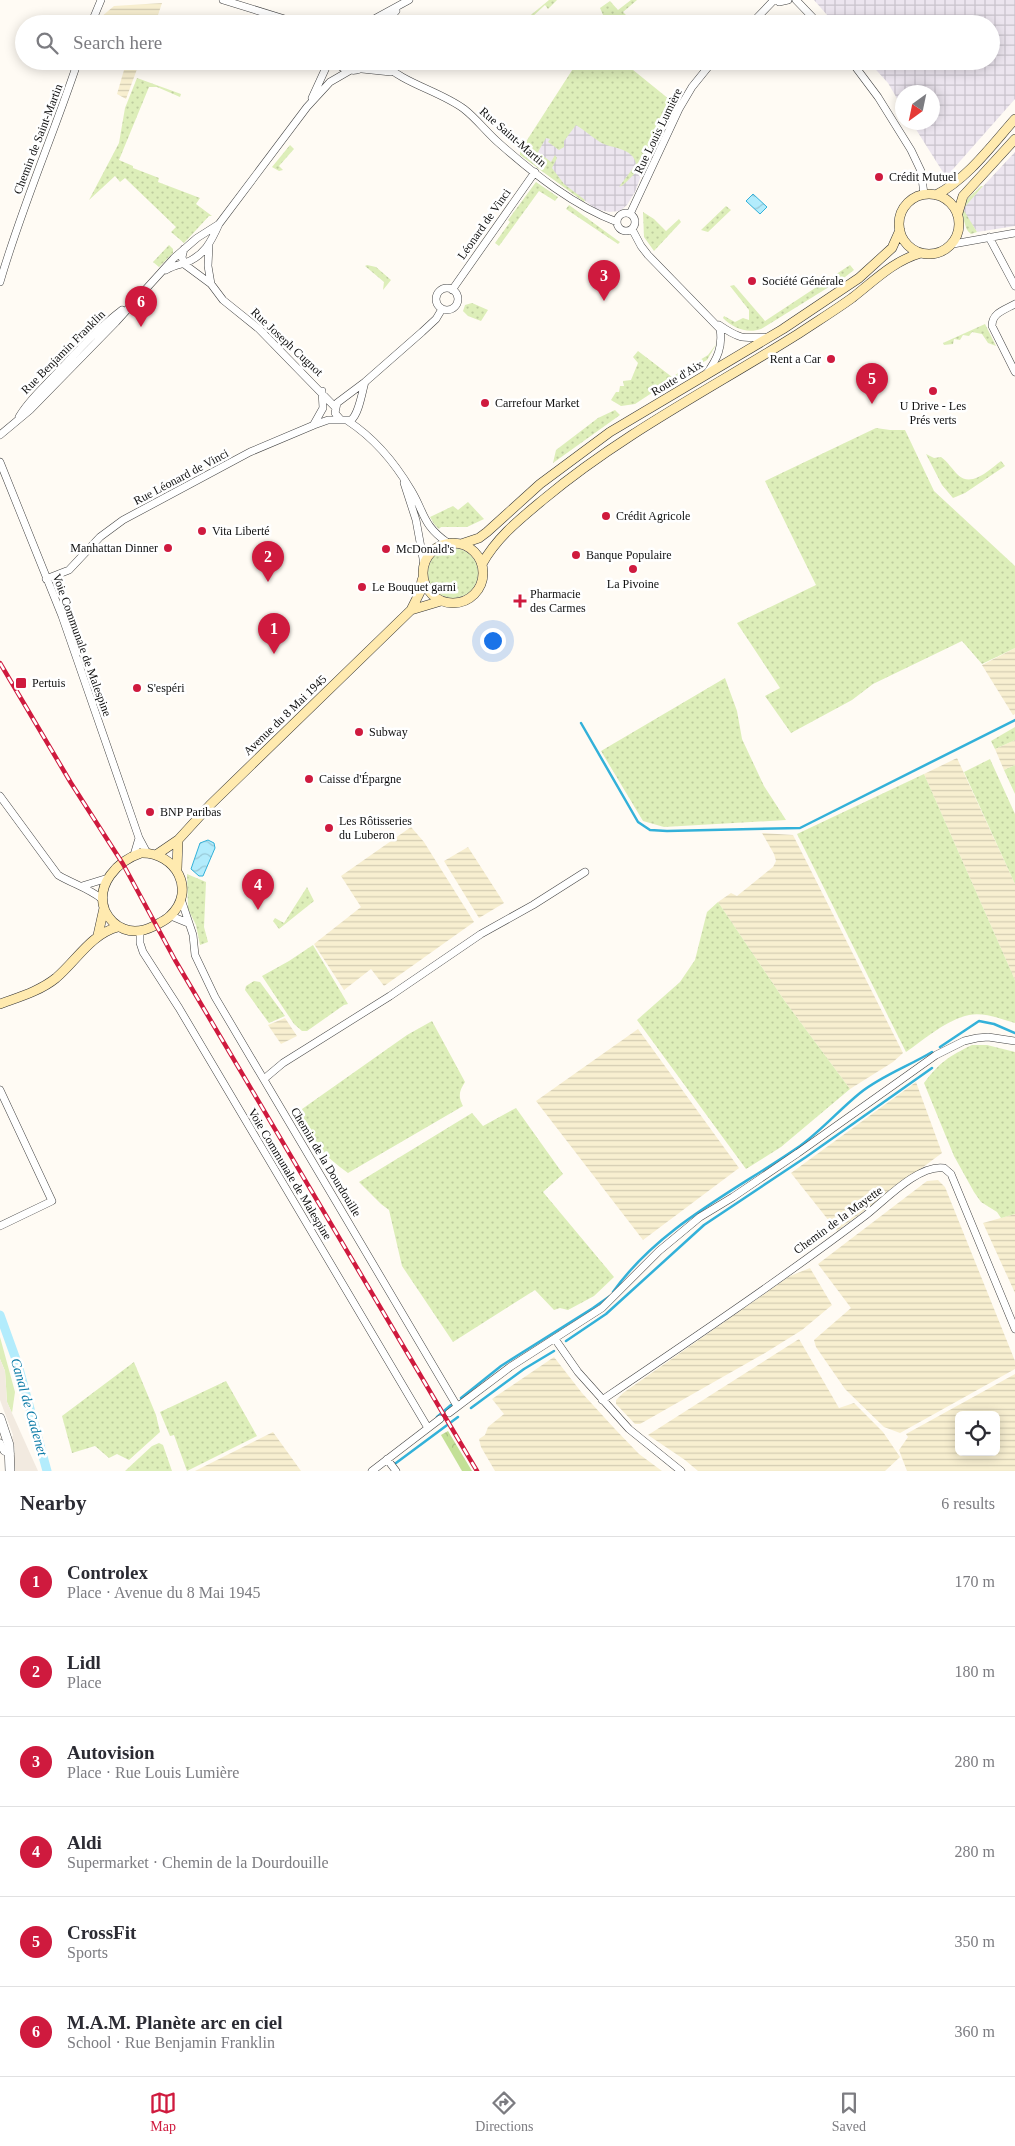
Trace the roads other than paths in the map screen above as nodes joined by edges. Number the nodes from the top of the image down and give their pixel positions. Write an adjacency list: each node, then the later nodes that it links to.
1 (101, 0): 8 (street)
2 (223, 0): 9 (street)
3 (409, 0): 7 (street)
4 (776, 0): 5 (street); 12 (street)
5 (788, 0)
6 (796, 0): 13 (street)
7 (401, 6): 10 (street); 11 (street)
8 (95, 15)
9 (272, 15)
10 (383, 15)
11 (393, 15)
12 (760, 15)
13 (810, 15)
14 (75, 70): 45 (street, Chemin de Saint-Martin)
15 (325, 70): 22 (street)
16 (356, 70): 20 (street, Rue Saint-Martin)
17 (372, 70): 21 (street, Rue Saint-Martin)
18 (706, 70): 29 (street, Rue Louis Lumière)
19 (858, 70): 26 (street)
20 (349, 71): 22 (street)
21 (393, 72): 25 (street, Rue Saint-Martin)
22 (307, 107): 31 (street)
23 (1015, 119): 27 (main road)
24 (1015, 140): 28 (main road)
25 (535, 172): 30 (street, Rue Saint-Martin); 48 (street, Léonard de Vinci)
26 (924, 194): 27 (main road); 33 (main road)
27 (936, 194): 28 (main road)
28 (958, 213): 37 (main road)
29 (630, 214): 30 (street); 32 (street)
30 (617, 222): 32 (street)
31 (219, 224): 36 (street, Rue Benjamin Franklin); 38 (street)
32 (632, 229): 51 (street)
33 (900, 230): 41 (main road); 52 (main road, Route d'Aix)
34 (1015, 233): 35 (street)
35 (989, 237): 37 (street); 47 (street)
36 (192, 242): 39 (street, Rue Benjamin Franklin); 40 (street)
37 (953, 244): 41 (main road)
38 (209, 245): 40 (street); 43 (street)
39 (184, 248): 42 (street); 44 (street, Rue Benjamin Franklin)
40 (203, 253): 42 (street); 43 (street)
41 (921, 253): 68 (main road, Route d'Aix)
42 (184, 264): 44 (street); 46 (street, Rue Joseph Cugnot)
43 (208, 266): 46 (street)
44 (163, 271): 62 (street, Rue Benjamin Franklin)
45 (0, 282)
46 (211, 284): 56 (street, Rue Joseph Cugnot)
47 (1015, 286)
48 (452, 290): 50 (street); 50 (street)
49 (1015, 304): 53 (street)
50 (442, 309): 55 (street)
51 (714, 322): 52 (street); 54 (street)
52 (770, 337): 54 (main road, Route d'Aix)
53 (1015, 372)
54 (705, 376): 66 (main road, Route d'Aix)
55 (366, 382): 57 (street); 58 (street)
56 (324, 393): 57 (street, Rue Joseph Cugnot); 60 (street)
57 (339, 404): 58 (street, Rue Joseph Cugnot); 59 (street); 60 (street)
58 (357, 411): 59 (street); 61 (street)
59 (345, 421): 60 (street, Rue Léonard de Vinci); 61 (street)
60 (314, 425): 70 (street, Rue Léonard de Vinci)
61 (364, 432): 64 (street)
62 (0, 435)
63 (0, 462): 70 (street, Voie Communale de Malespine)
64 (402, 478): 65 (street); 67 (street)
65 (448, 543): 66 (main road); 67 (main road)
66 (461, 544): 68 (main road)
67 (424, 564): 69 (main road)
68 (482, 564): 71 (main road)
69 (423, 578): 71 (main road); 72 (main road, Avenue du 8 Mai 1945)
70 (46, 579): 74 (street, Voie Communale de Malespine)
71 (441, 601): 72 (main road, Avenue du 8 Mai 1945)
72 (411, 610): 75 (main road, Avenue du 8 Mai 1945)
73 (0, 796): 81 (street)
74 (139, 838): 76 (street, Voie Communale de Malespine); 77 (street)
75 (178, 840): 76 (main road, Avenue du 8 Mai 1945); 78 (main road)
76 (151, 854): 77 (main road); 78 (main road)
77 (134, 856): 80 (main road)
78 (177, 869): 82 (main road)
79 (585, 872): 91 (street)
80 (108, 878): 81 (street); 83 (main road)
81 (82, 886): 83 (street)
82 (181, 899): 84 (main road); 85 (street, Chemin de la Dourdouille)
83 (103, 903): 86 (main road); 88 (main road)
84 (171, 916): 85 (street); 87 (main road)
85 (188, 923): 91 (street, Chemin de la Dourdouille)
86 (118, 927): 87 (main road); 88 (main road)
87 (140, 931): 101 (street, Voie Communale de Malespine)
88 (98, 935): 89 (main road)
89 (0, 1004)
90 (1015, 1041): 95 (street)
91 (264, 1079): 97 (street, Chemin de la Dourdouille)
92 (0, 1090): 93 (street)
93 (0, 1226)
94 (1015, 1329): 96 (street, Chemin de la Mayette)
95 (555, 1339): 96 (street); 97 (street)
96 (602, 1400): 109 (street)
97 (457, 1406): 98 (street)
98 (449, 1413)
99 (0, 1418): 103 (street)
100 (440, 1419): 101 (street)
101 (428, 1428): 104 (street)
102 (0, 1443): 103 (street)
103 (10, 1456): 105 (street); 106 (street)
104 (387, 1459): 107 (street); 108 (street)
105 (2, 1471)
106 (10, 1471)
107 (372, 1471)
108 (396, 1471)
109 (680, 1471)

